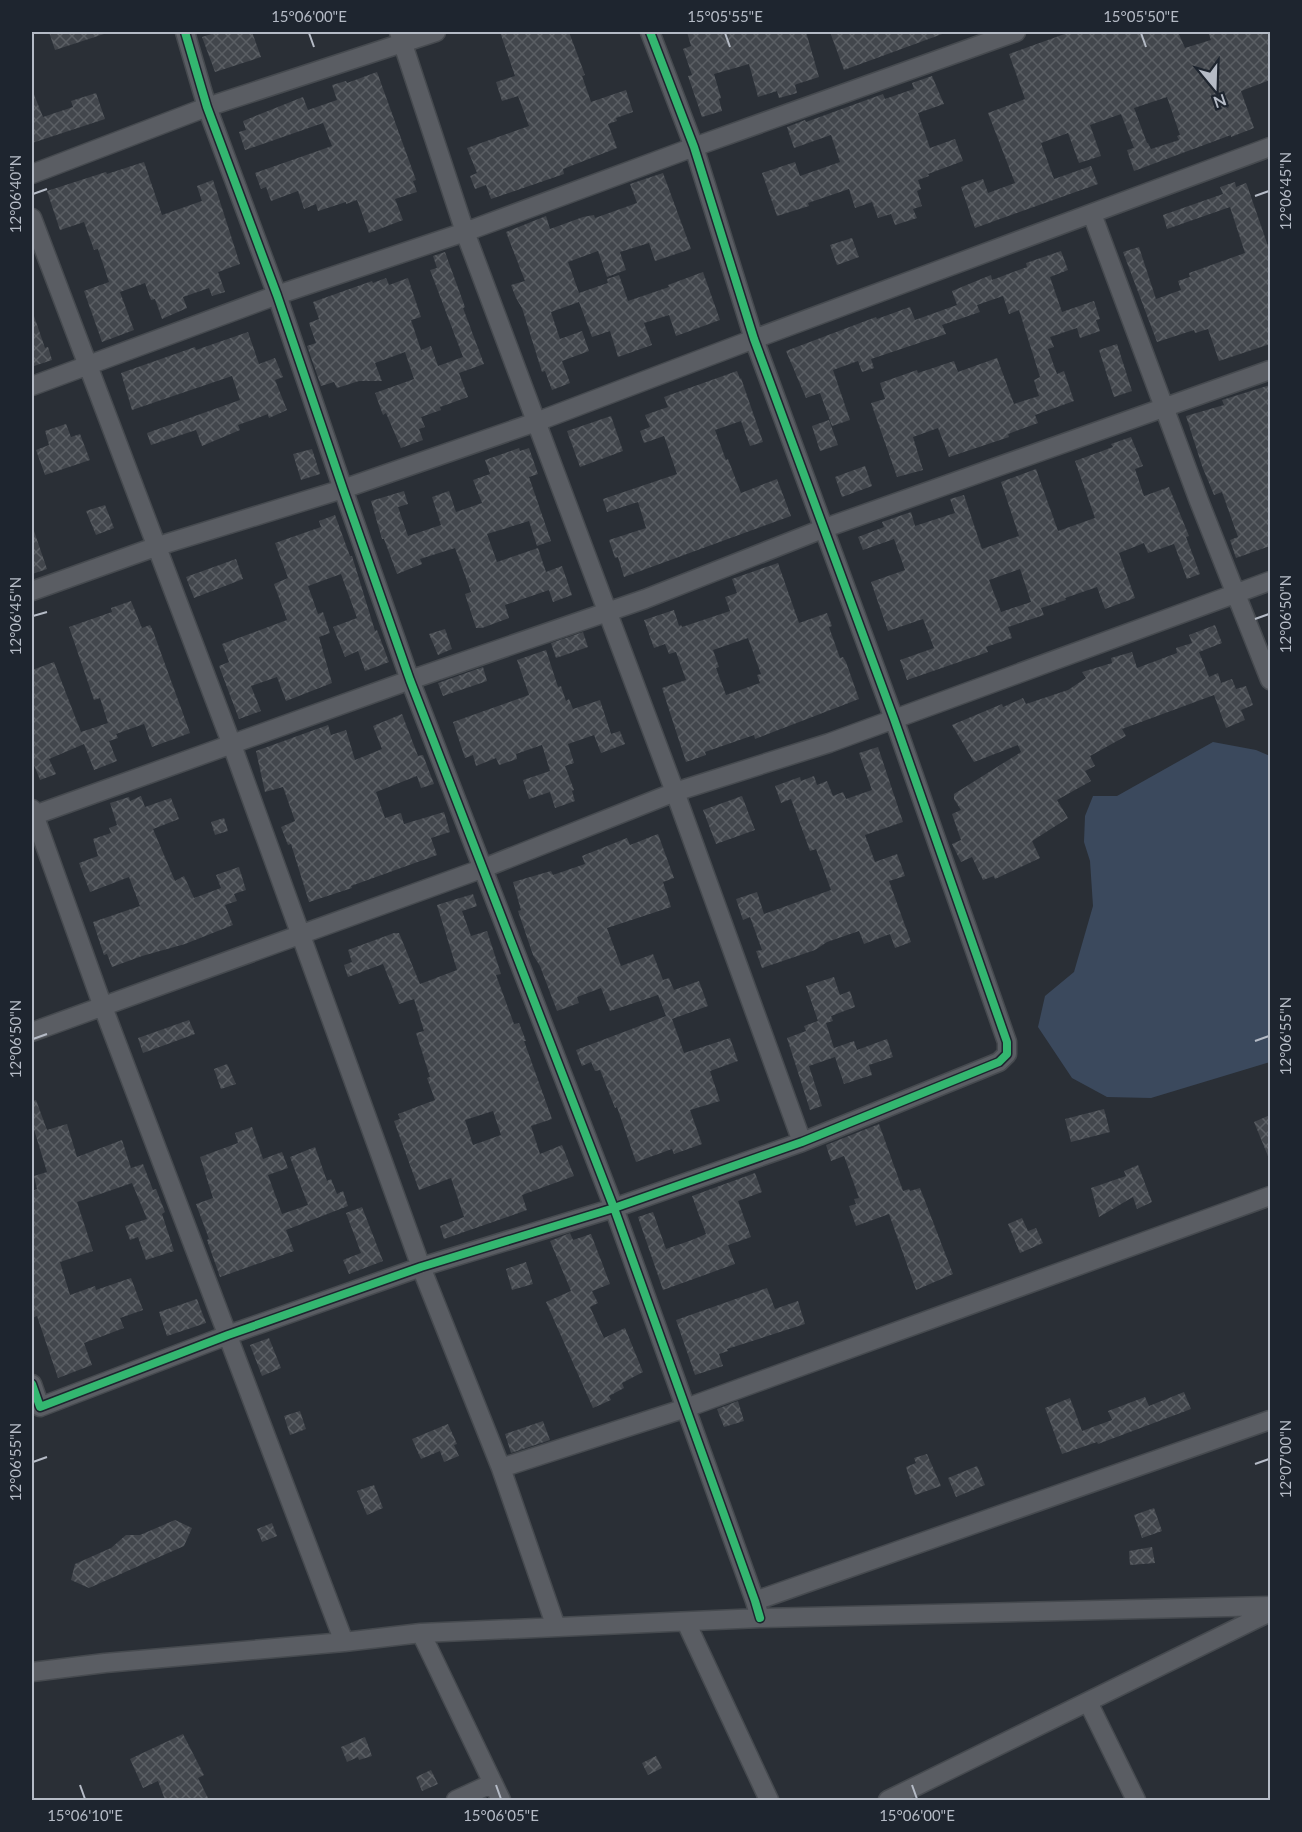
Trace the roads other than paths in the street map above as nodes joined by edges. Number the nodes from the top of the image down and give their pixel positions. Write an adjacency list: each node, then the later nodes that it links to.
1 (184, 32): 6 (street)
2 (436, 32): 5 (street)
3 (650, 32): 7 (street)
4 (1017, 32): 7 (street)
5 (401, 37): 6 (street); 12 (street)
6 (207, 107): 9 (street); 13 (street)
7 (694, 147): 12 (street); 14 (street)
8 (1270, 147): 10 (street)
9 (32, 174)
10 (1092, 214): 14 (street); 18 (street)
11 (32, 219): 15 (street)
12 (465, 232): 13 (street); 19 (street)
13 (277, 295): 15 (street); 20 (street)
14 (754, 339): 19 (street); 21 (street)
15 (86, 366): 17 (street); 22 (street)
16 (1270, 370): 18 (street)
17 (32, 386)
18 (1166, 408): 21 (street); 25 (street)
19 (536, 422): 20 (street); 26 (street)
20 (343, 489): 22 (street); 27 (street)
21 (825, 528): 26 (street); 29 (street)
22 (155, 547): 24 (street); 30 (street)
23 (1270, 581): 25 (street)
24 (32, 591)
25 (1236, 594): 28 (street); 29 (street)
26 (608, 611): 27 (street); 31 (street)
27 (410, 680): 30 (street); 33 (street)
28 (1270, 680)
29 (894, 719): 31 (street); 37 (street)
30 (232, 745): 32 (street); 34 (street)
31 (675, 792): 33 (street); 37 (street)
32 (32, 814): 35 (street)
33 (484, 868): 34 (street); 39 (street)
34 (300, 935): 35 (street); 40 (street)
35 (103, 1007): 36 (street); 41 (street)
36 (32, 1032)
37 (802, 1142): 39 (street)
38 (1270, 1196): 43 (street)
39 (614, 1208): 40 (street); 43 (street)
40 (422, 1267): 41 (street); 45 (street)
41 (228, 1335): 42 (street); 52 (street)
42 (32, 1384)
43 (686, 1408): 45 (street); 47 (street)
44 (1270, 1420): 47 (street)
45 (501, 1468): 50 (street)
46 (1270, 1606): 47 (street)
47 (757, 1610): 49 (street)
48 (1270, 1612): 54 (street)
49 (686, 1622): 50 (street); 58 (street)
50 (556, 1627): 51 (street)
51 (421, 1633): 52 (street); 55 (street)
52 (344, 1642): 53 (street)
53 (32, 1672)
54 (1088, 1702): 59 (street); 60 (street)
55 (493, 1783): 56 (street); 57 (street)
56 (456, 1800)
57 (501, 1800)
58 (769, 1800)
59 (888, 1800)
60 (1136, 1800)

